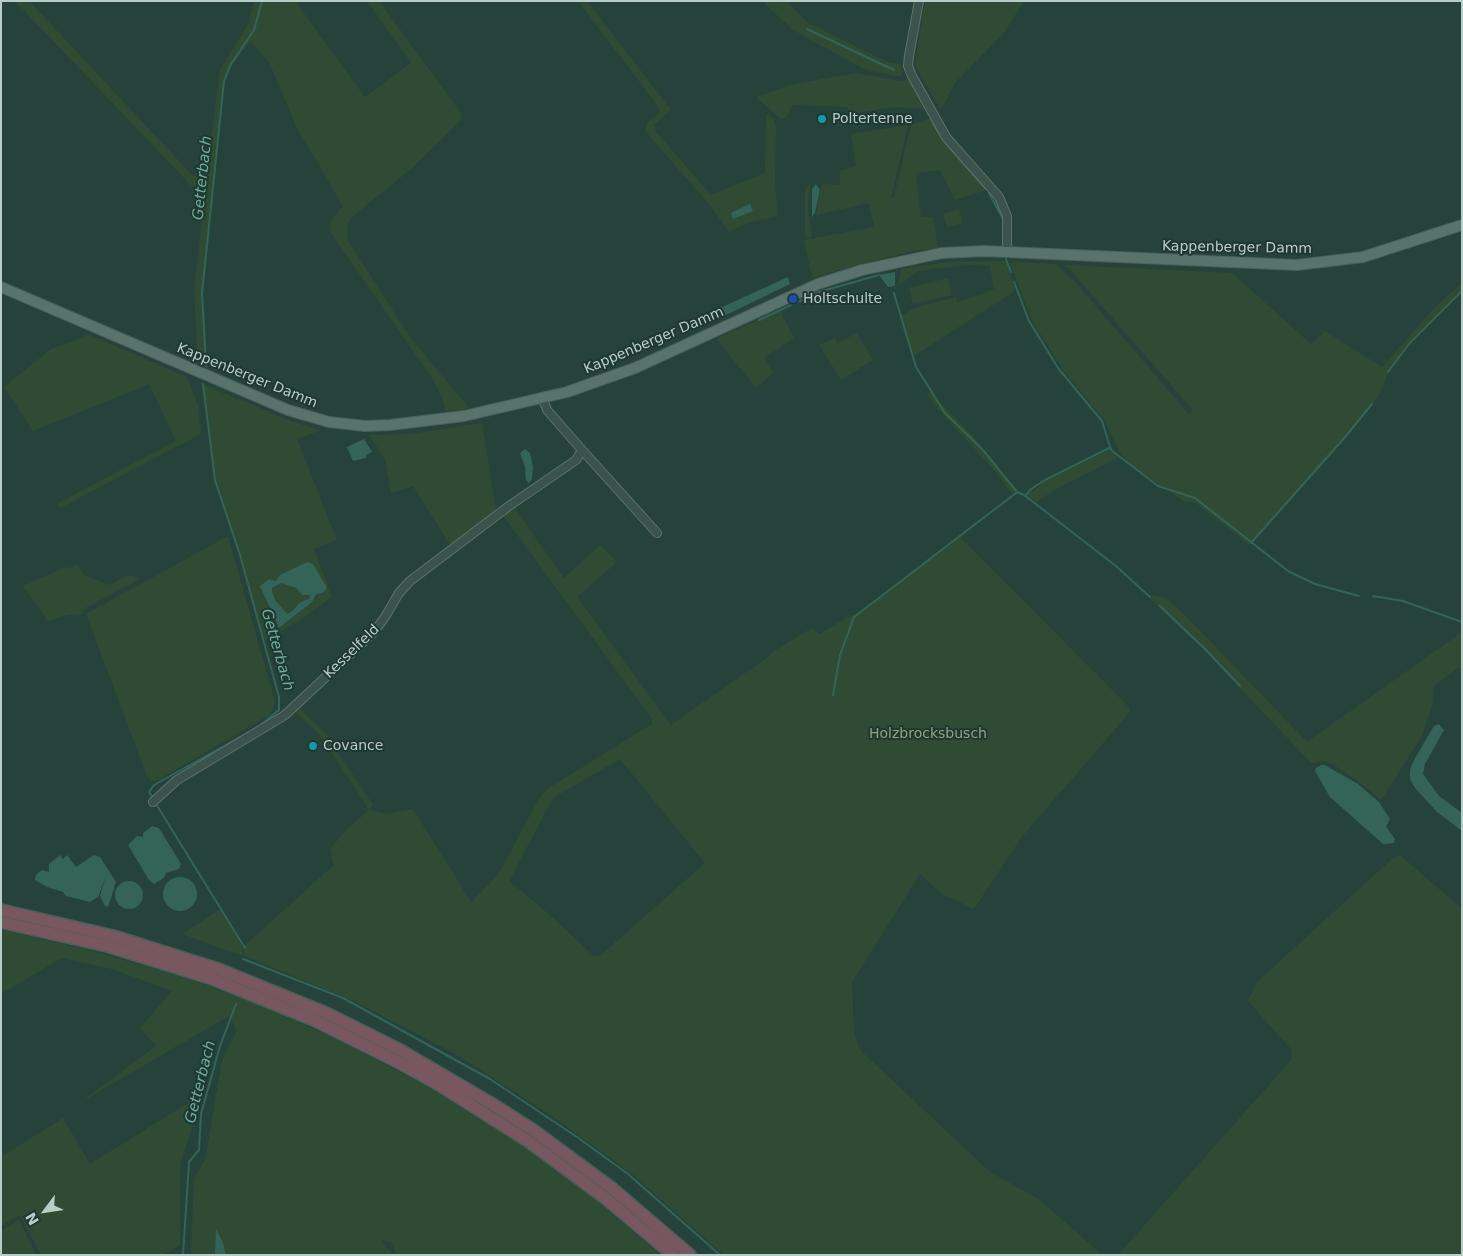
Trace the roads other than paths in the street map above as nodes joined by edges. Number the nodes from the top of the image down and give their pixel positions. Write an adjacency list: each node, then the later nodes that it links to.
1 (919, 1): 3 (street)
2 (1462, 225): 3 (main road, Kappenberger Damm)
3 (1007, 252): 5 (main road, Kappenberger Damm)
4 (1, 287): 5 (main road, Kappenberger Damm)
5 (542, 399): 6 (street)
6 (582, 450): 7 (street); 8 (street, Kesselfeld)
7 (657, 533)
8 (154, 801)
9 (1, 910): 12 (highway)
10 (1, 922): 11 (highway)
11 (673, 1255)
12 (690, 1255)

